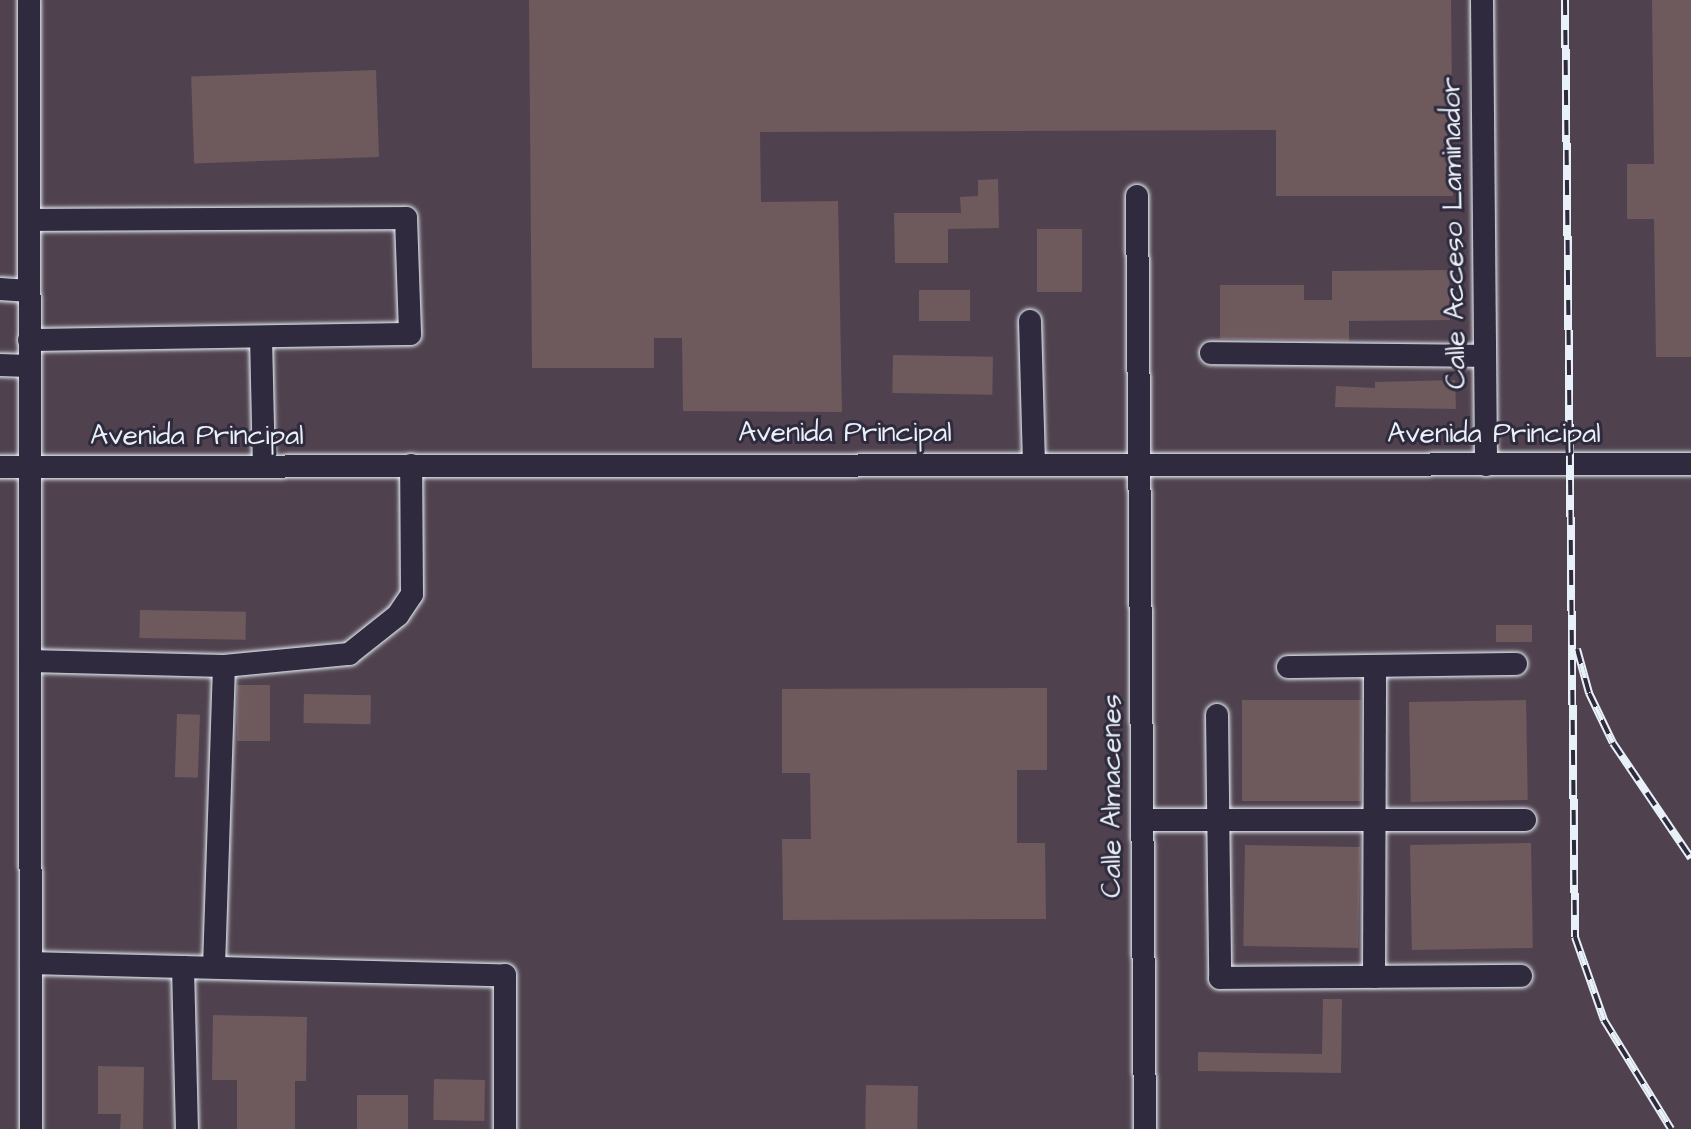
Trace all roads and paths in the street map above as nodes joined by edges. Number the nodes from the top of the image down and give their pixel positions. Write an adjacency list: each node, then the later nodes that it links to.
1 (29, 0): 4 (street)
2 (1482, 0): 11 (street, Calle Acceso Laminador)
3 (1137, 196): 15 (street, Calle Almacenes)
4 (29, 220): 6 (street); 8 (street)
5 (0, 289): 6 (street)
6 (29, 291): 9 (street)
7 (1030, 321): 14 (street)
8 (261, 337): 9 (street); 20 (street)
9 (29, 340): 13 (street)
10 (1211, 353): 11 (street)
11 (1485, 356): 18 (street, Calle Acceso Laminador)
12 (0, 365): 13 (street)
13 (28, 366): 19 (street)
14 (1034, 462): 15 (street, Avenida Principal); 17 (street, Avenida Principal)
15 (1140, 462): 18 (street, Avenida Principal); 28 (street, Calle Almacenes)
16 (1691, 464): 18 (street, Avenida Principal)
17 (411, 465): 20 (street, Avenida Principal); 24 (street)
18 (1486, 465)
19 (30, 466): 20 (street, Avenida Principal); 21 (street, Avenida Principal); 22 (street)
20 (264, 466)
21 (0, 467)
22 (30, 661): 24 (street); 32 (street)
23 (1516, 664): 26 (street)
24 (224, 666): 34 (street)
25 (1288, 667): 26 (street)
26 (1375, 667): 31 (street)
27 (1217, 715): 30 (street)
28 (1142, 820): 30 (street); 40 (street, Calle Almacenes)
29 (1525, 820): 31 (street)
30 (1218, 821): 31 (street); 36 (street)
31 (1373, 822): 36 (street)
32 (31, 963): 33 (street); 37 (street)
33 (183, 967): 34 (street); 38 (street)
34 (214, 967): 39 (street)
35 (1521, 976): 36 (street)
36 (1374, 977)
37 (31, 1129)
38 (187, 1129)
39 (505, 1129)
40 (1145, 1129)

